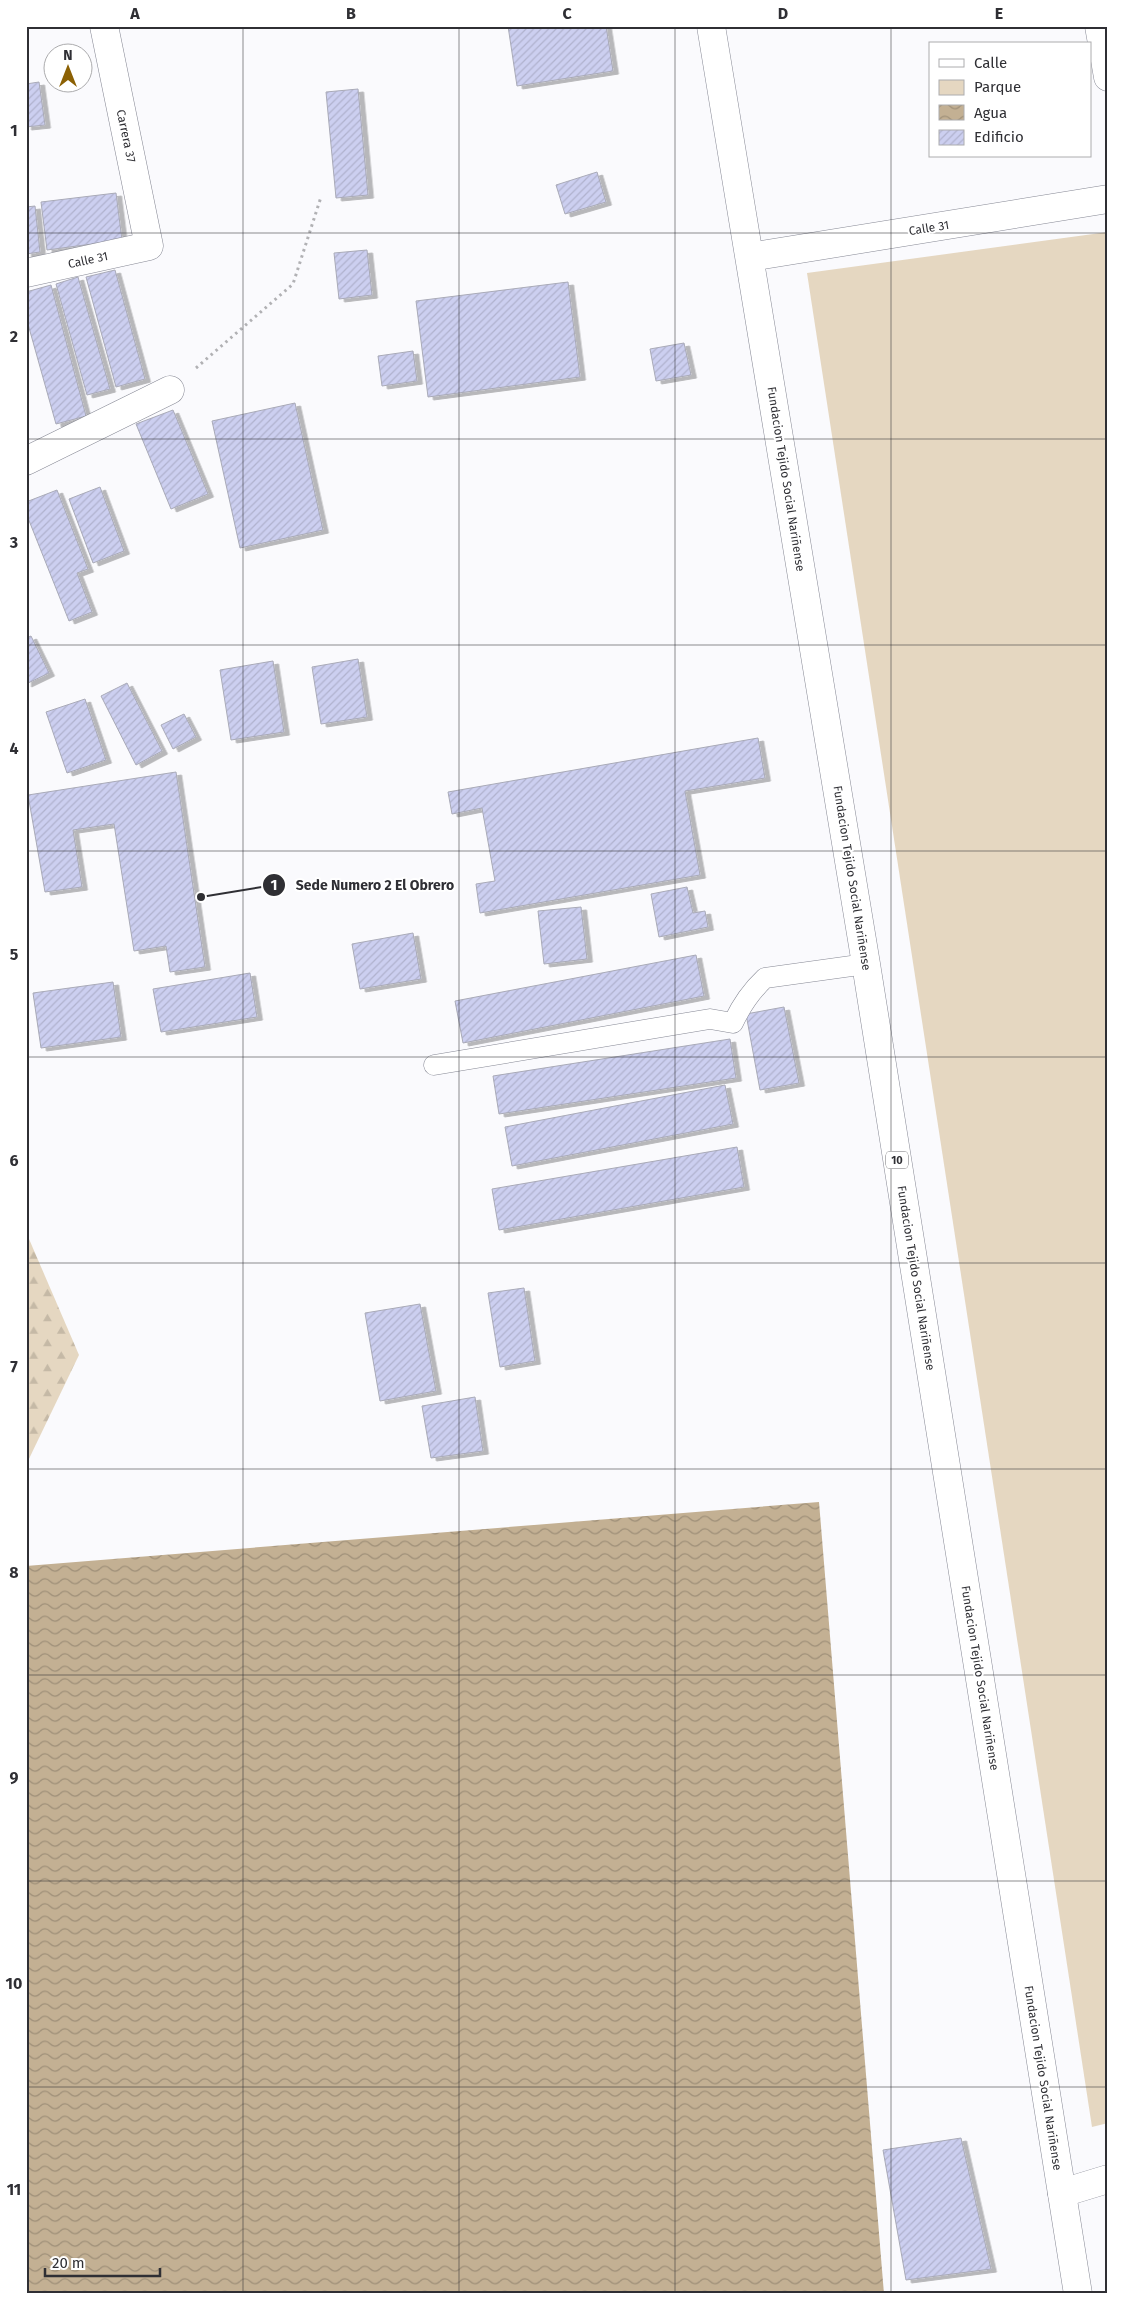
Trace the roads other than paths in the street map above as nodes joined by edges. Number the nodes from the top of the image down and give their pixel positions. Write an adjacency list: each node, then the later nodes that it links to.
1 (104, 26): 6 (main road, Carrera 37)
2 (711, 26): 7 (main road, Fundacion Tejido Social Nariñense / 10)
3 (1099, 26): 4 (main road)
4 (1108, 77)
5 (1108, 199): 7 (main road, Calle 31)
6 (149, 246): 8 (main road, Calle 31)
7 (750, 257): 11 (main road, Fundacion Tejido Social Nariñense / 10)
8 (26, 273)
9 (170, 390): 10 (main road)
10 (26, 461)
11 (866, 964): 12 (lane); 14 (main road, Fundacion Tejido Social Nariñense / 10)
12 (434, 1065)
13 (1108, 2179): 14 (main road)
14 (1062, 2193): 15 (main road, Fundacion Tejido Social Nariñense / 10)
15 (1078, 2294)

